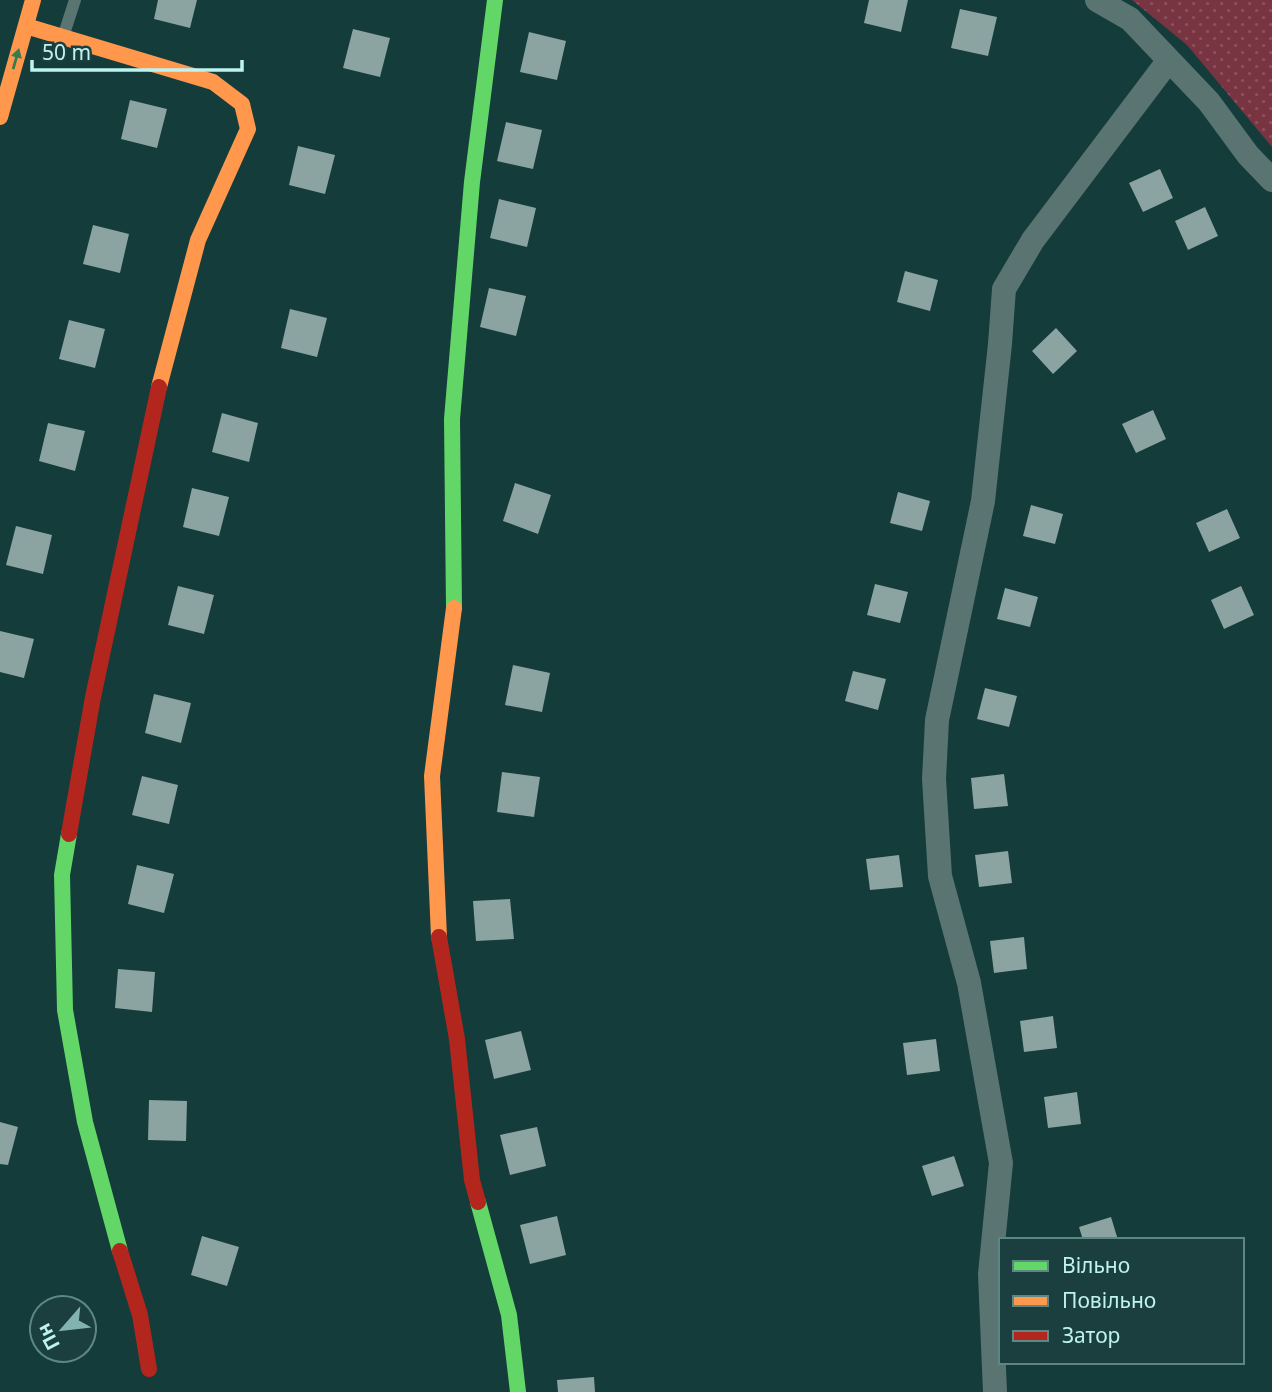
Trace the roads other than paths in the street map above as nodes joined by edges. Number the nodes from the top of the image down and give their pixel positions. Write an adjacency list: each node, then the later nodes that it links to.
1 (33, 0): 5 (street)
2 (75, 0): 6 (lane)
3 (495, 0): 11 (street)
4 (1097, 0): 7 (street)
5 (26, 26): 6 (street); 8 (street, one-way to 5)
6 (63, 37): 10 (street)
7 (1169, 60): 9 (street); 12 (street)
8 (0, 117)
9 (1272, 180)
10 (149, 1369)
11 (518, 1392)
12 (995, 1392)

